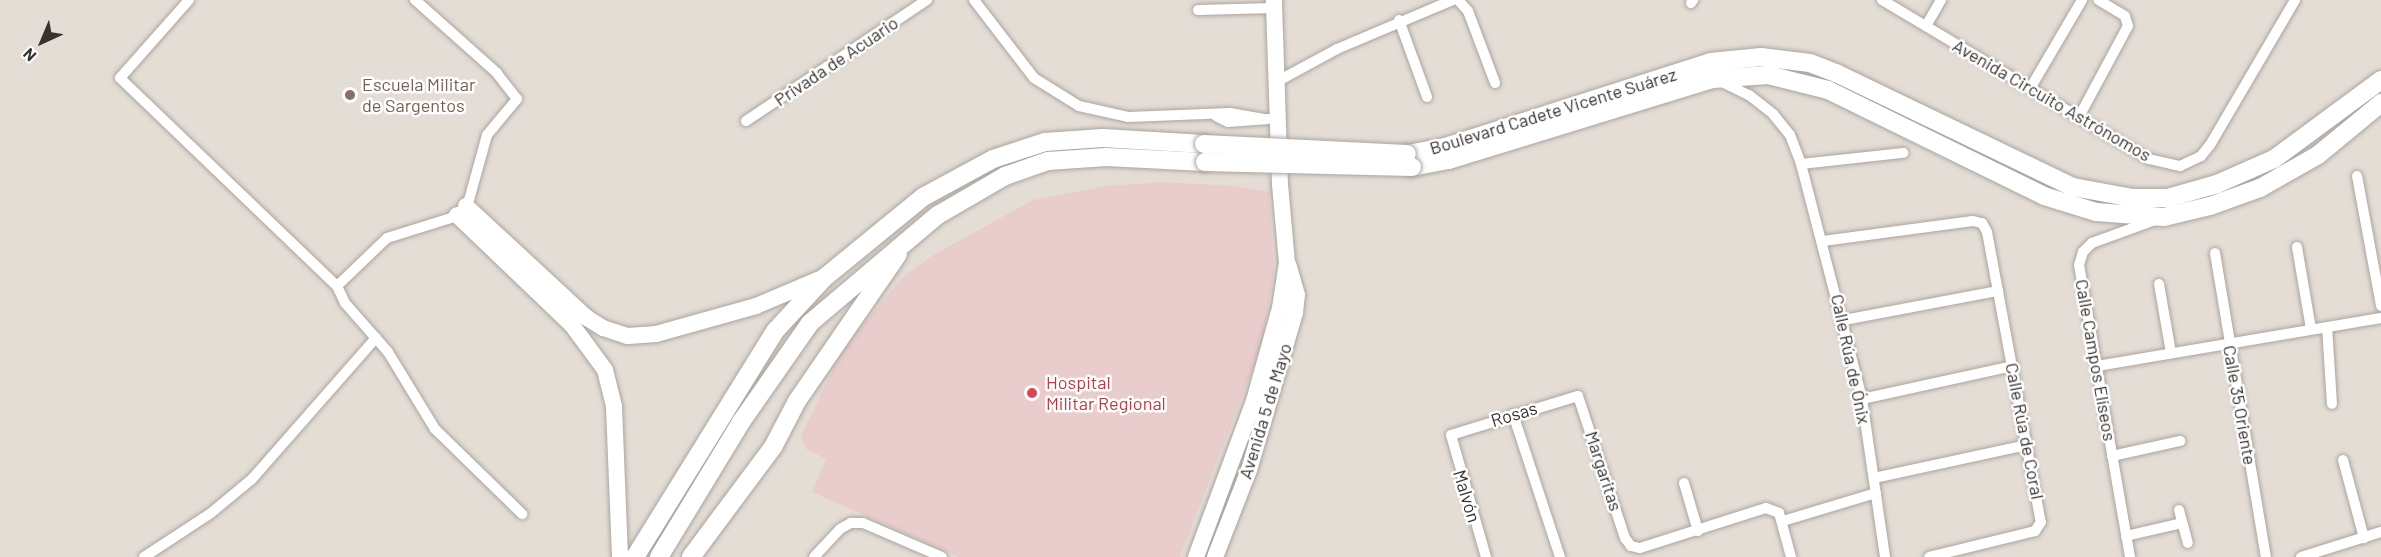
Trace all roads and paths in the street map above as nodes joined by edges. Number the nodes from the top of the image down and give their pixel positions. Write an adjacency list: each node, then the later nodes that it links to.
1 (189, 0): 39 (street)
2 (415, 0): 31 (street)
3 (927, 0): 25 (street, Privada de Acuario)
4 (974, 0): 24 (street)
5 (1456, 0): 10 (street); 19 (street)
6 (1882, 0): 15 (street, Avenida Circuito Astrónomos)
7 (1941, 0): 15 (street)
8 (2082, 0): 20 (street)
9 (2098, 0): 23 (street)
10 (1435, 3): 14 (street)
11 (2295, 3): 23 (street, Avenida Circuito Astrónomos)
12 (1274, 4): 13 (street); 18 (main road, Avenida 5 de Mayo)
13 (1198, 10)
14 (1399, 20): 18 (street); 21 (street)
15 (1926, 26): 20 (street, Avenida Circuito Astrónomos)
16 (1713, 79): 28 (main road, Boulevard Cadete Vicente Suárez); 29 (street, Calle Rúa de Ónix); 32 (main road, Boulevard Cadete Vicente Suárez)
17 (2381, 80): 28 (main road, Boulevard Cadete Vicente Suárez)
18 (1278, 81): 24 (main road, Avenida 5 de Mayo)
19 (1495, 83)
20 (2031, 87): 23 (street, Avenida Circuito Astrónomos)
21 (1426, 97)
22 (2381, 103): 32 (main road, Boulevard Cadete Vicente Suárez)
23 (2080, 115)
24 (1272, 119): 53 (main road, Avenida 5 de Mayo)
25 (746, 121)
26 (1204, 153): 28 (main road, Boulevard Cadete Vicente Suárez, bridge); 33 (main road, Boulevard Cadete Vicente Suárez); 37 (main road, Boulevard Cadete Vicente Suárez)
27 (1903, 153): 29 (street)
28 (1410, 161)
29 (1801, 164): 34 (street, Calle Rúa de Ónix)
30 (2357, 176): 41 (street)
31 (462, 211): 37 (main road); 39 (street); 75 (main road)
32 (2164, 217): 50 (street, Calle Campos Elíseos)
33 (918, 232): 77 (main road, Boulevard Cadete Vicente Suárez); 78 (main road)
34 (1823, 241): 40 (street, Calle Rúa de Coral); 43 (street, Calle Rúa de Ónix)
35 (2297, 247): 45 (street)
36 (2214, 253): 47 (street, Calle 35 Oriente)
37 (824, 278): 76 (main road, Boulevard Cadete Vicente Suárez)
38 (2159, 284): 48 (street)
39 (337, 286): 46 (street)
40 (1998, 291): 43 (street); 49 (street, Calle Rúa de Coral)
41 (2381, 306)
42 (2381, 318): 44 (street)
43 (1844, 320): 52 (street, Calle Rúa de Ónix)
44 (2327, 327): 45 (street); 54 (street)
45 (2311, 329): 47 (street)
46 (376, 338): 65 (street); 74 (street)
47 (2230, 343): 48 (street); 89 (street, Calle 35 Oriente)
48 (2171, 353): 50 (street)
49 (2013, 366): 52 (street); 58 (street, Calle Rúa de Coral)
50 (2097, 366): 59 (street, Calle Campos Elíseos)
51 (1578, 396): 55 (street, Rosas); 68 (street, Margaritas)
52 (1862, 399): 61 (street, Calle Rúa de Ónix)
53 (1262, 403): 81 (main road, Avenida 5 de Mayo); 82 (main road, Avenida 5 de Mayo)
54 (2332, 404)
55 (1513, 414): 56 (street, Rosas); 84 (street)
56 (1451, 435): 83 (street, Malvón)
57 (2180, 441): 59 (street)
58 (2027, 445): 61 (street); 87 (street, Calle Rúa de Coral)
59 (2112, 456): 70 (street, Calle Campos Elíseos)
60 (2343, 460): 71 (street)
61 (1874, 478): 63 (street, Calle Rúa de Ónix)
62 (1684, 483): 68 (street)
63 (1876, 493): 66 (street); 86 (street, Calle Rúa de Ónix)
64 (2179, 510): 67 (street)
65 (522, 514)
66 (1783, 521): 68 (street); 85 (street)
67 (2182, 523): 70 (street); 72 (street)
68 (1698, 531)
69 (2381, 532): 71 (street)
70 (2126, 536): 88 (street, Calle Campos Elíseos)
71 (2364, 538): 73 (street)
72 (2188, 543)
73 (2344, 544): 90 (street); 91 (street)
74 (144, 557)
75 (620, 557)
76 (635, 557)
77 (659, 557)
78 (691, 557)
79 (814, 557): 80 (street)
80 (942, 557)
81 (1196, 557)
82 (1215, 557)
83 (1486, 557)
84 (1560, 557)
85 (1791, 557)
86 (1885, 557)
87 (1929, 557)
88 (2130, 557)
89 (2266, 557)
90 (2301, 557)
91 (2347, 557)

